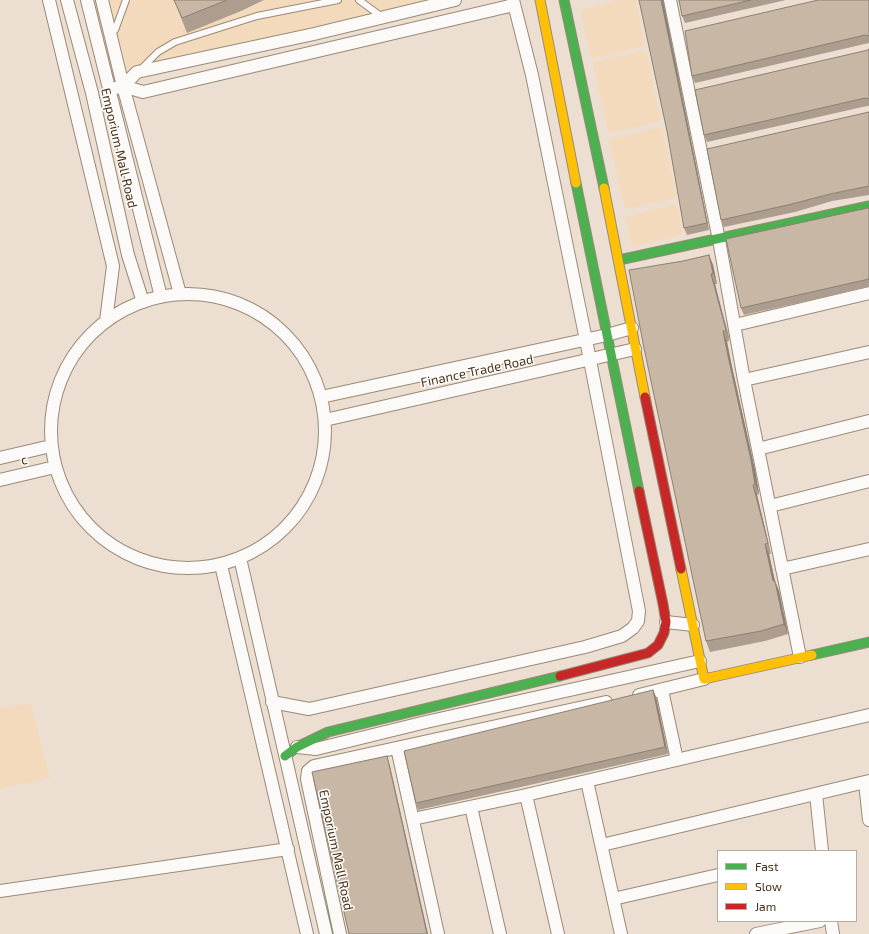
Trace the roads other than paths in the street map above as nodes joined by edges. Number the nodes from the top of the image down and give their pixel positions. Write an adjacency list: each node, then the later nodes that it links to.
1 (49, 0): 29 (street)
2 (67, 0): 28 (street, Emporium Mall Road)
3 (87, 0): 20 (street)
4 (102, 0): 15 (street)
5 (126, 0): 15 (lane)
6 (338, 0): 17 (lane)
7 (359, 0): 13 (lane)
8 (455, 0): 13 (street)
9 (540, 0): 32 (street)
10 (564, 0): 24 (street)
11 (670, 0): 16 (street)
12 (514, 2): 18 (street); 33 (street)
13 (382, 17): 17 (street)
14 (691, 30): 16 (street)
15 (109, 32): 18 (street)
16 (676, 33): 21 (street)
17 (137, 72): 18 (street)
18 (123, 86): 20 (street); 25 (street)
19 (704, 89): 21 (street)
20 (109, 90): 27 (street)
21 (689, 92): 23 (street)
22 (869, 206): 23 (street)
23 (719, 240): 24 (street); 30 (street)
24 (619, 260): 31 (street)
25 (180, 294): 27 (street); 39 (street)
26 (869, 294): 30 (street)
27 (161, 297): 28 (street)
28 (143, 302): 29 (street)
29 (106, 321): 42 (street)
30 (735, 325): 38 (street)
31 (632, 328): 32 (street); 34 (street)
32 (607, 335): 33 (street); 36 (street)
33 (586, 340): 37 (street); 39 (street)
34 (635, 349): 36 (street, Finance Trade Road); 54 (street)
35 (869, 352): 38 (street)
36 (610, 355): 37 (street, Finance Trade Road); 53 (street)
37 (590, 360): 40 (street, Finance Trade Road); 62 (street)
38 (744, 380): 43 (street)
39 (321, 397): 40 (street)
40 (325, 420): 50 (street)
41 (869, 421): 43 (street)
42 (51, 446): 44 (street); 45 (street)
43 (758, 449): 48 (street)
44 (0, 458)
45 (55, 468): 46 (street, c); 51 (street)
46 (0, 480)
47 (869, 481): 48 (street)
48 (770, 506): 52 (street)
49 (869, 549): 52 (street)
50 (240, 558): 51 (street); 62 (street)
51 (221, 564): 76 (street)
52 (782, 569): 56 (street)
53 (666, 622): 54 (street); 64 (street)
54 (693, 625): 57 (street)
55 (869, 642): 56 (street)
56 (800, 658): 58 (street)
57 (700, 661): 58 (street); 64 (street)
58 (704, 679): 59 (street)
59 (662, 690): 60 (street); 67 (street)
60 (631, 696)
61 (615, 700): 65 (street)
62 (272, 702): 66 (street)
63 (869, 715): 67 (street)
64 (297, 747): 66 (street)
65 (397, 748): 73 (street); 85 (street, Emporium Mall Road)
66 (284, 756): 84 (street)
67 (677, 760): 68 (street)
68 (587, 781): 71 (street); 75 (street)
69 (867, 782): 70 (street); 74 (street)
70 (816, 794): 75 (street); 77 (street)
71 (526, 795): 72 (street); 88 (street)
72 (471, 807): 73 (street); 87 (street)
73 (413, 819): 86 (street)
74 (869, 820)
75 (602, 845): 80 (street)
76 (288, 849): 79 (street); 83 (street)
77 (822, 850)
78 (717, 875): 80 (street)
79 (0, 891)
80 (613, 899): 89 (street)
81 (815, 922): 90 (street)
82 (831, 922): 91 (street)
83 (307, 934)
84 (326, 934)
85 (340, 934)
86 (438, 934)
87 (500, 934)
88 (558, 934)
89 (621, 934)
90 (756, 934)
91 (833, 934)

